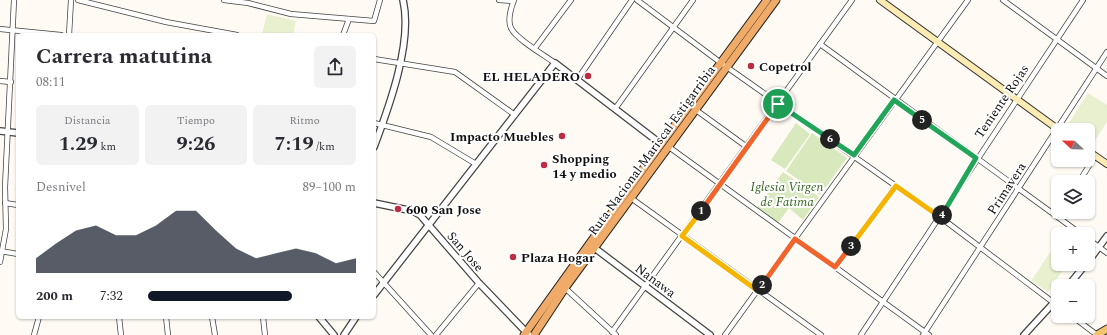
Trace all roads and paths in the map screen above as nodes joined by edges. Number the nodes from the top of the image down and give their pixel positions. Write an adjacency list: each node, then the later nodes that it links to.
1 (14, 0): 23 (street)
2 (71, 0): 25 (street)
3 (78, 0): 26 (street)
4 (224, 0): 20 (street)
5 (380, 0): 20 (street)
6 (403, 0): 34 (street)
7 (499, 0): 19 (street)
8 (571, 0): 31 (street)
9 (632, 0): 40 (street)
10 (637, 0): 21 (street)
11 (693, 0): 21 (street)
12 (767, 0): 36 (highway, Ruta Nacional Mariscal Estigarribia)
13 (776, 0): 37 (highway, Ruta Nacional Mariscal Estigarribia)
14 (852, 0): 30 (street)
15 (880, 0): 29 (main road)
16 (968, 0): 29 (street)
17 (1003, 0): 28 (street)
18 (1083, 0): 28 (street, Teniente Rojas)
19 (514, 1): 31 (street)
20 (349, 19): 27 (street)
21 (673, 28): 36 (street); 46 (street)
22 (0, 29): 23 (street)
23 (13, 29): 24 (street); 42 (street)
24 (45, 33)
25 (69, 33)
26 (226, 33)
27 (344, 33)
28 (1056, 39): 38 (street); 43 (street, Teniente Rojas)
29 (937, 42): 43 (main road); 44 (street)
30 (820, 44): 44 (street); 45 (street)
31 (535, 48): 35 (street)
32 (1107, 52): 38 (street, Primavera)
33 (376, 59): 34 (street)
34 (400, 62): 48 (street); 52 (street)
35 (555, 63): 40 (street); 48 (street)
36 (721, 63): 37 (street); 58 (highway, Ruta Nacional Mariscal Estigarribia)
37 (728, 67): 45 (street); 47 (highway, Ruta Nacional Mariscal Estigarribia)
38 (1096, 68): 39 (street); 49 (street, Primavera)
39 (1107, 76)
40 (577, 80): 46 (street)
41 (0, 81): 42 (street)
42 (11, 82): 54 (street)
43 (1016, 98): 51 (main road); 63 (street, Teniente Rojas)
44 (894, 100): 61 (street); 63 (street)
45 (778, 104): 60 (street); 61 (street)
46 (615, 109): 58 (street)
47 (696, 110): 59 (highway, Ruta Nacional Mariscal Estigarribia); 60 (street)
48 (515, 115): 64 (street)
49 (1062, 123)
50 (376, 124): 52 (street)
51 (1051, 124)
52 (382, 125): 57 (street); 64 (street)
53 (0, 131): 54 (street)
54 (9, 131): 55 (street); 68 (street)
55 (16, 133)
56 (1051, 140): 69 (street, Primavera)
57 (376, 142)
58 (661, 144): 83 (highway, Ruta Nacional Mariscal Estigarribia)
59 (669, 147): 66 (street); 70 (highway, Ruta Nacional Mariscal Estigarribia)
60 (747, 147): 66 (street)
61 (854, 155): 67 (street); 81 (street)
62 (1095, 156): 65 (main road)
63 (976, 158): 69 (street); 75 (street, Teniente Rojas)
64 (476, 164): 77 (street)
65 (1107, 164)
66 (720, 185): 79 (street); 81 (street)
67 (896, 186): 75 (street); 91 (street)
68 (2, 187): 72 (street)
69 (1019, 189): 74 (street); 84 (street, Primavera)
70 (631, 198): 79 (street); 83 (highway, Ruta Nacional Mariscal Estigarribia)
71 (376, 202): 77 (street, San Jose)
72 (5, 203): 73 (street); 86 (street)
73 (16, 205)
74 (1051, 210)
75 (940, 217): 84 (street); 102 (street, Teniente Rojas)
76 (1063, 219): 78 (street)
77 (429, 224): 95 (street); 96 (street, San Jose)
78 (1073, 227)
79 (682, 236): 97 (street); 99 (street)
80 (1107, 236): 85 (street)
81 (795, 239): 91 (street); 99 (street)
82 (1095, 244): 85 (street)
83 (592, 246): 97 (street, Nanawa); 98 (highway, Ruta Nacional Mariscal Estigarribia); 113 (highway, Ruta Nacional Mariscal Estigarribia)
84 (979, 248): 101 (street); 115 (street, Primavera)
85 (1100, 248): 87 (street); 89 (street)
86 (1, 252): 88 (street); 90 (street)
87 (1107, 253)
88 (16, 254)
89 (1095, 254)
90 (0, 262)
91 (835, 267): 102 (street)
92 (1080, 271): 94 (street)
93 (376, 274): 95 (street)
94 (1074, 279)
95 (384, 282): 100 (street); 123 (street)
96 (479, 283): 113 (street, San Jose); 124 (street)
97 (645, 286): 114 (street); 126 (street, Nanawa)
98 (564, 288): 114 (street); 125 (highway, Ruta Nacional Mariscal Estigarribia)
99 (758, 291): 127 (street); 128 (street)
100 (376, 292)
101 (1051, 298)
102 (882, 302): 115 (street); 129 (street, Teniente Rojas)
103 (1051, 308): 130 (street)
104 (38, 319): 116 (street)
105 (119, 319): 117 (street)
106 (166, 319): 118 (street)
107 (212, 319): 119 (street)
108 (263, 319): 120 (street)
109 (321, 319): 121 (street)
110 (355, 319): 122 (street)
111 (1081, 323): 131 (street)
112 (1107, 329): 131 (main road)
113 (526, 334)
114 (614, 334)
115 (925, 334)
116 (34, 335)
117 (120, 335)
118 (168, 335)
119 (215, 335)
120 (265, 335)
121 (334, 335)
122 (344, 335)
123 (431, 335)
124 (436, 335)
125 (534, 335)
126 (710, 335)
127 (725, 335)
128 (821, 335)
129 (861, 335)
130 (1024, 335)
131 (1097, 335)

